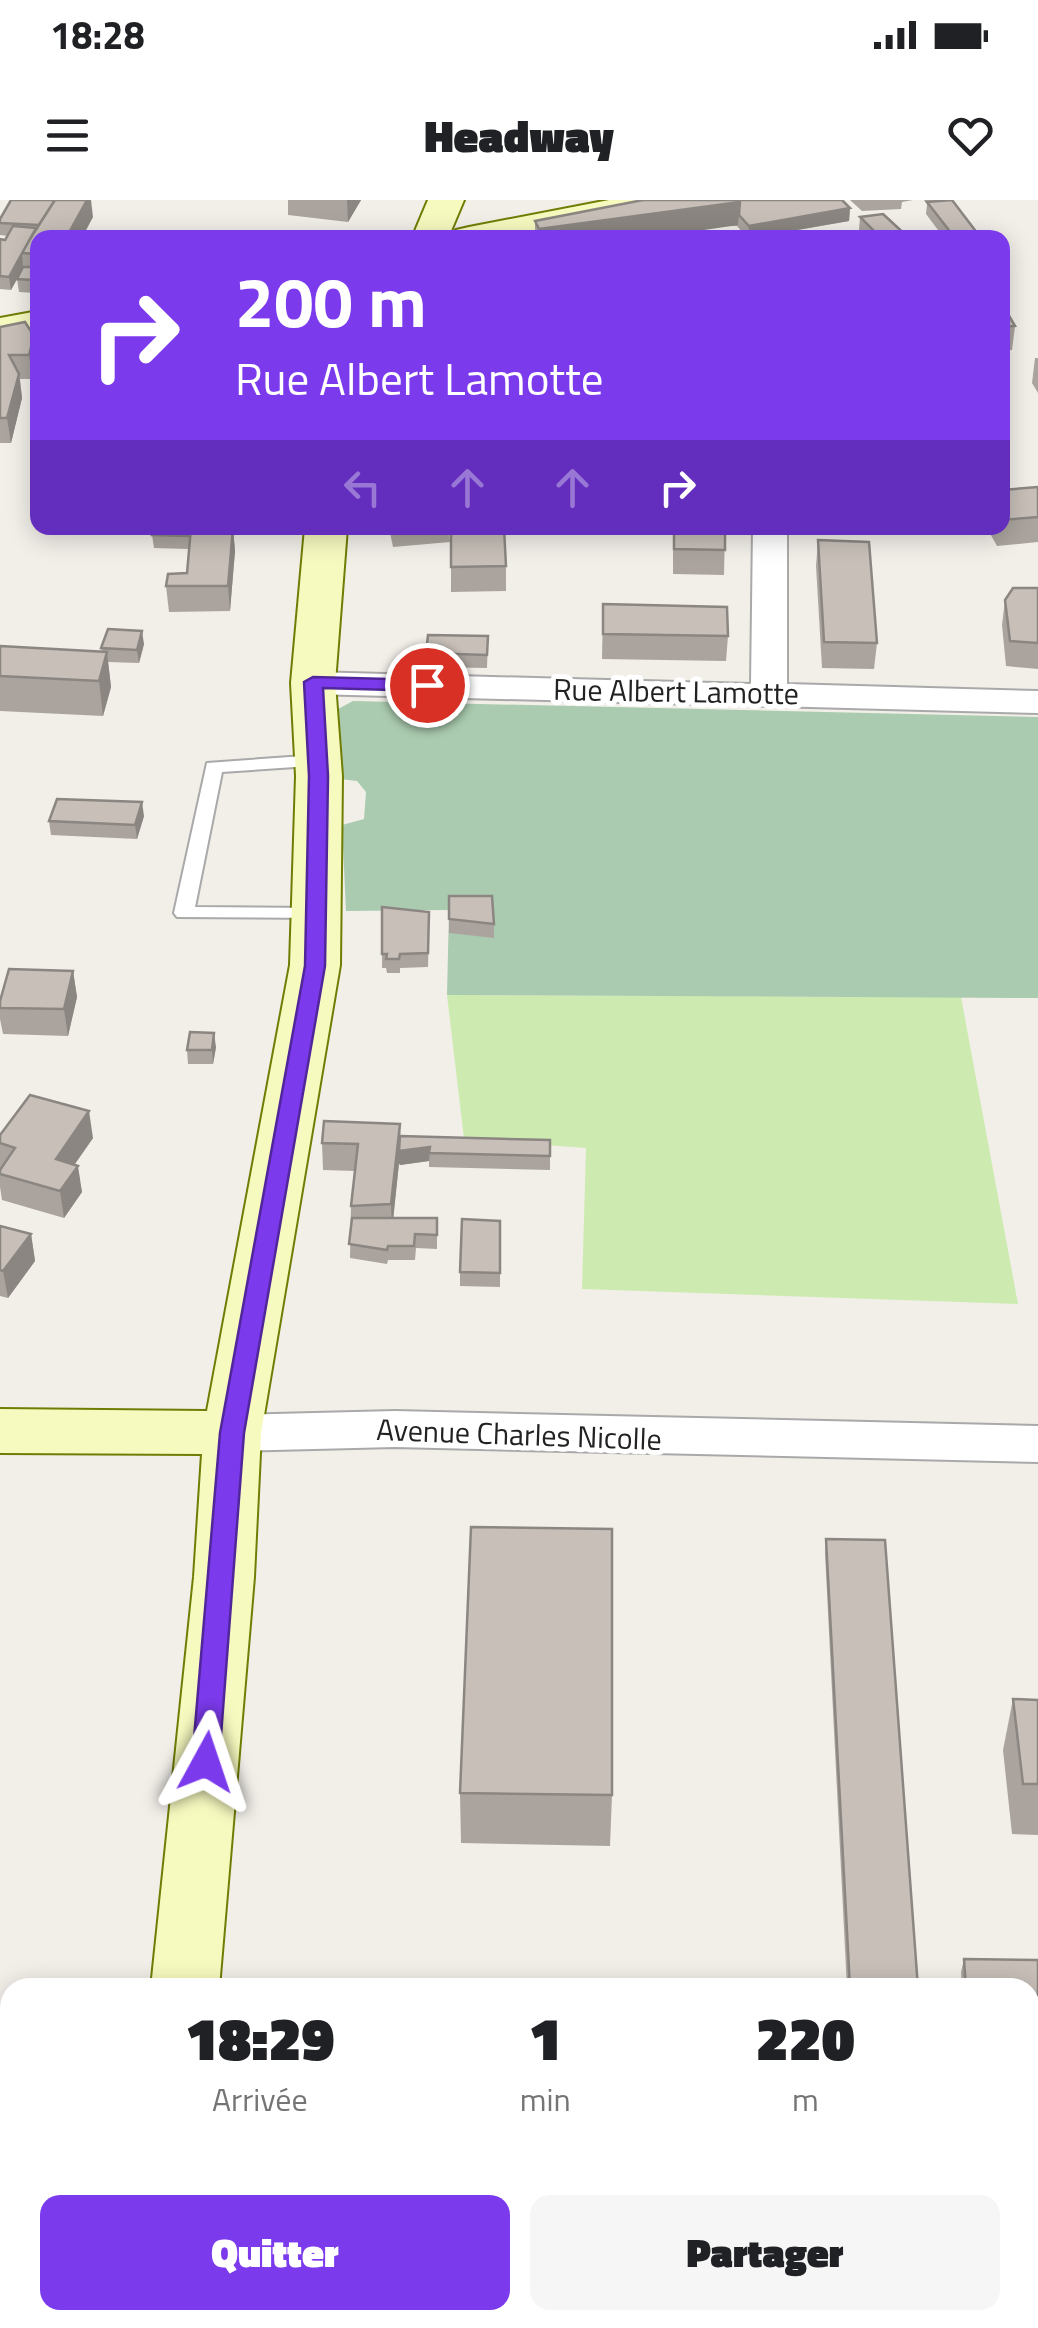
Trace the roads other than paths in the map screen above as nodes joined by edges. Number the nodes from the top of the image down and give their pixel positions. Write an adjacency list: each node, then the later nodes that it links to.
1 (446, 200): 3 (street)
2 (664, 200): 4 (street)
3 (433, 230)
4 (510, 230)
5 (30, 324): 6 (street)
6 (0, 330)
7 (325, 535): 9 (street)
8 (770, 535): 10 (street)
9 (313, 682): 10 (street, Rue Albert Lamotte); 12 (street)
10 (769, 693): 11 (street, Rue Albert Lamotte)
11 (1038, 702)
12 (318, 761): 13 (street); 13 (lane)
13 (316, 914): 15 (street)
14 (0, 1431): 15 (street, Avenue Charles Nicolle)
15 (232, 1433): 16 (street, Avenue Charles Nicolle); 17 (street)
16 (1038, 1444)
17 (185, 1978)

